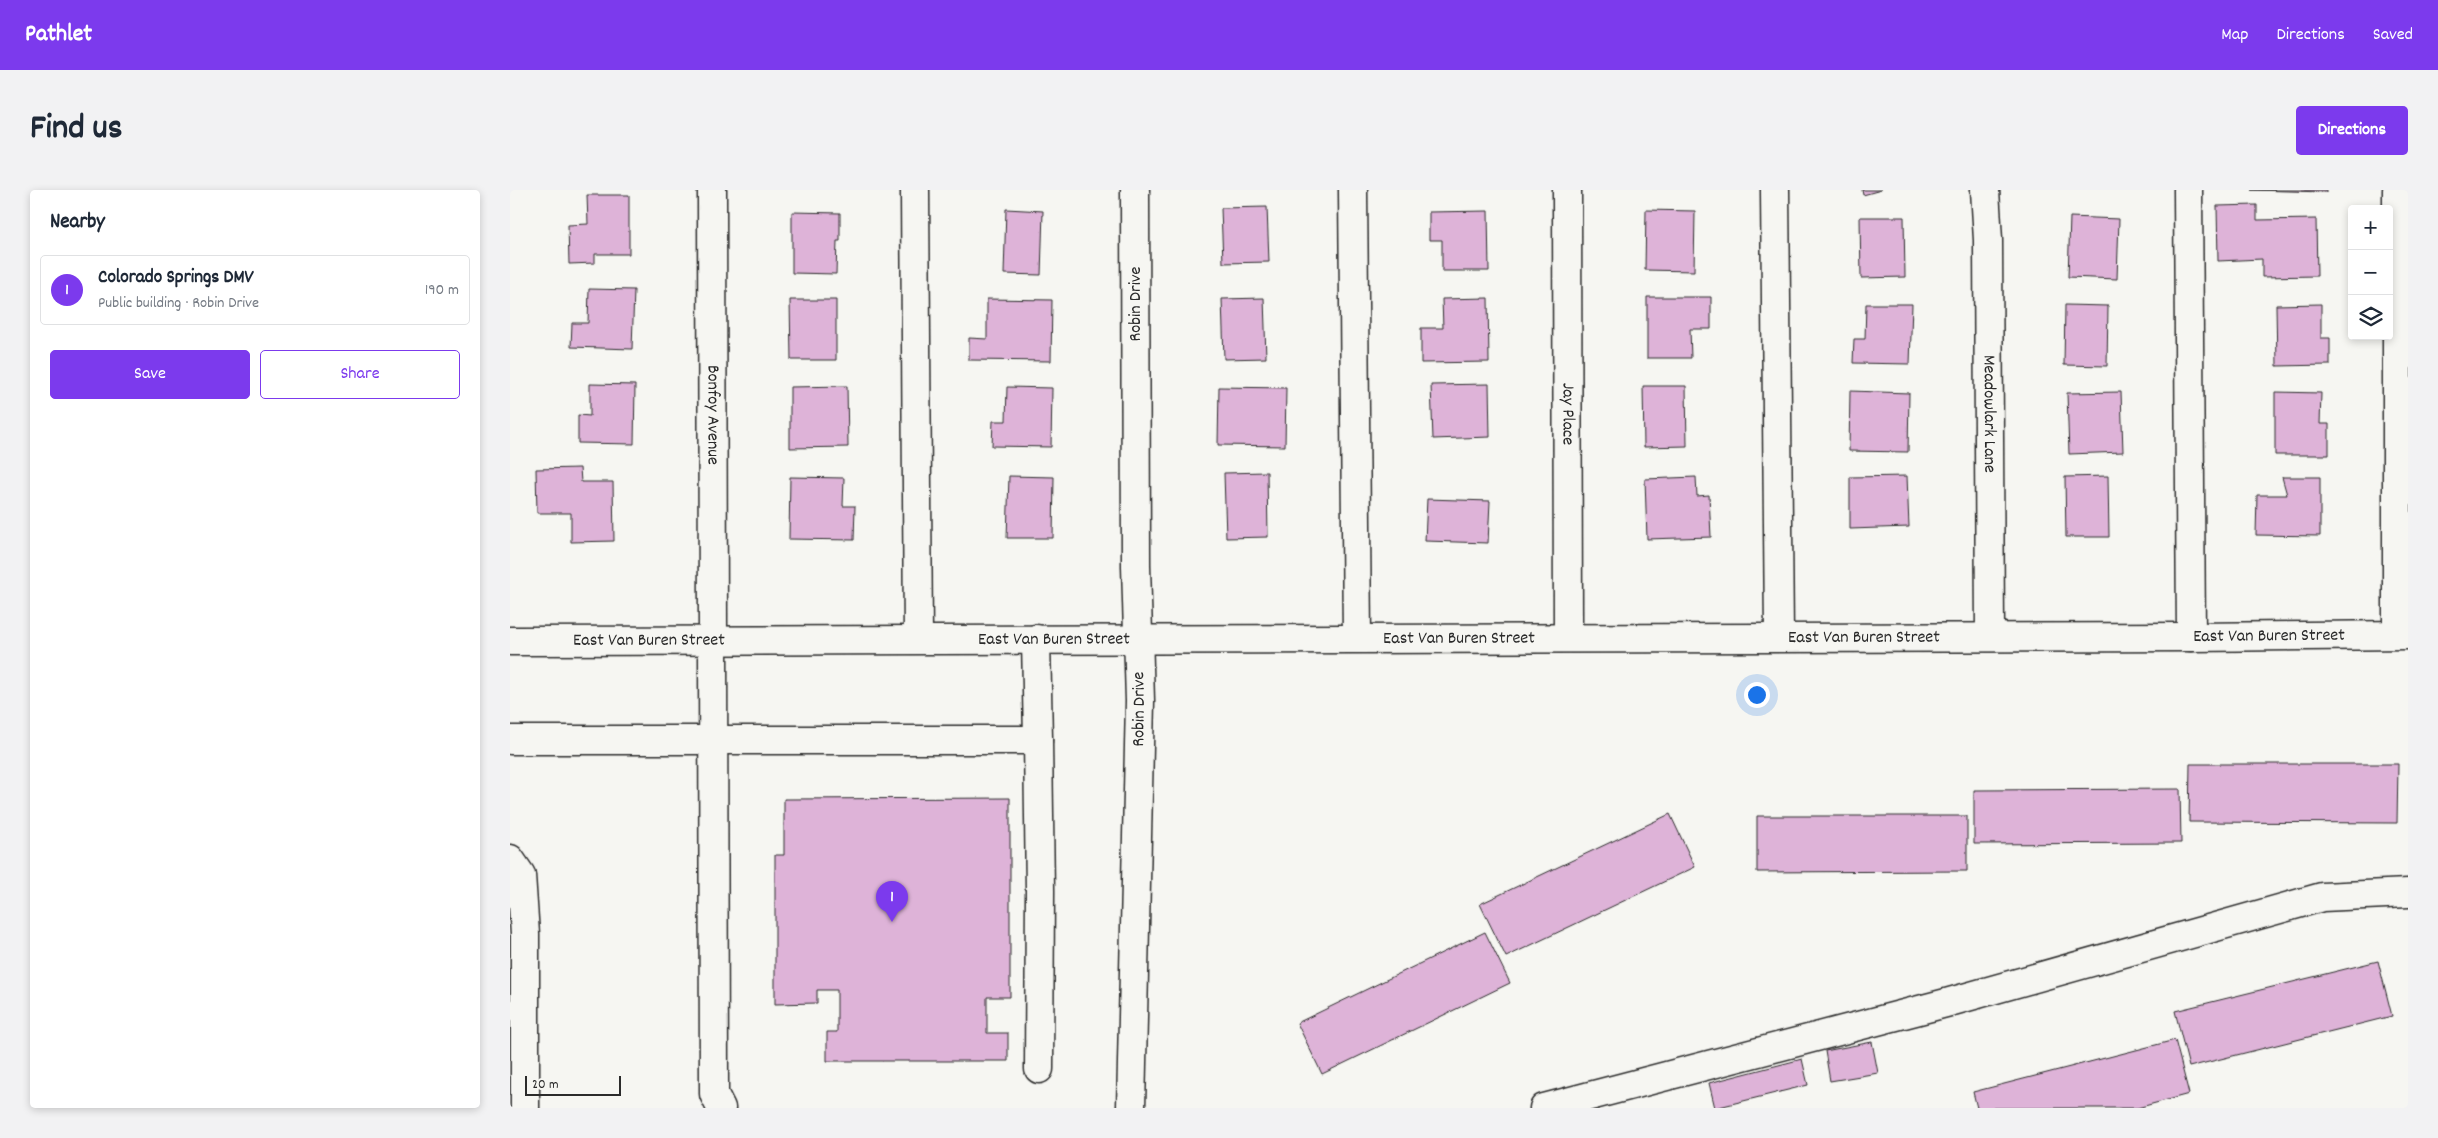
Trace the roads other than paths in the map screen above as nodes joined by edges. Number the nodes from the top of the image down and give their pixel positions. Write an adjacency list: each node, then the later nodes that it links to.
1 (712, 190): 19 (street, Bonfoy Avenue)
2 (915, 190): 17 (street)
3 (1135, 190): 15 (street, Robin Drive)
4 (1353, 190): 16 (street)
5 (1567, 190): 13 (street, Jay Place)
6 (1774, 190): 11 (street)
7 (1985, 190): 12 (street, Meadowlark Lane)
8 (2188, 190): 14 (street)
9 (2397, 190): 10 (street)
10 (2402, 634): 14 (street, East Van Buren Street)
11 (1779, 636): 12 (street, East Van Buren Street); 13 (street, East Van Buren Street)
12 (1990, 636): 14 (street, East Van Buren Street)
13 (1568, 637): 16 (street, East Van Buren Street)
14 (2191, 637)
15 (1140, 638): 16 (street, East Van Buren Street); 18 (street, East Van Buren Street); 30 (street, Robin Drive)
16 (1357, 638)
17 (918, 639): 18 (street, East Van Buren Street); 19 (street, East Van Buren Street)
18 (1036, 639): 23 (street)
19 (715, 640): 20 (street, East Van Buren Street); 22 (street, Bonfoy Avenue)
20 (510, 641)
21 (510, 740): 22 (street)
22 (715, 740): 23 (street); 29 (street, Bonfoy Avenue)
23 (1038, 740): 26 (street)
24 (514, 870): 27 (street)
25 (2408, 893): 31 (street)
26 (1038, 1069)
27 (517, 1080): 28 (street)
28 (525, 1108)
29 (721, 1108)
30 (1131, 1108)
31 (1544, 1108)

